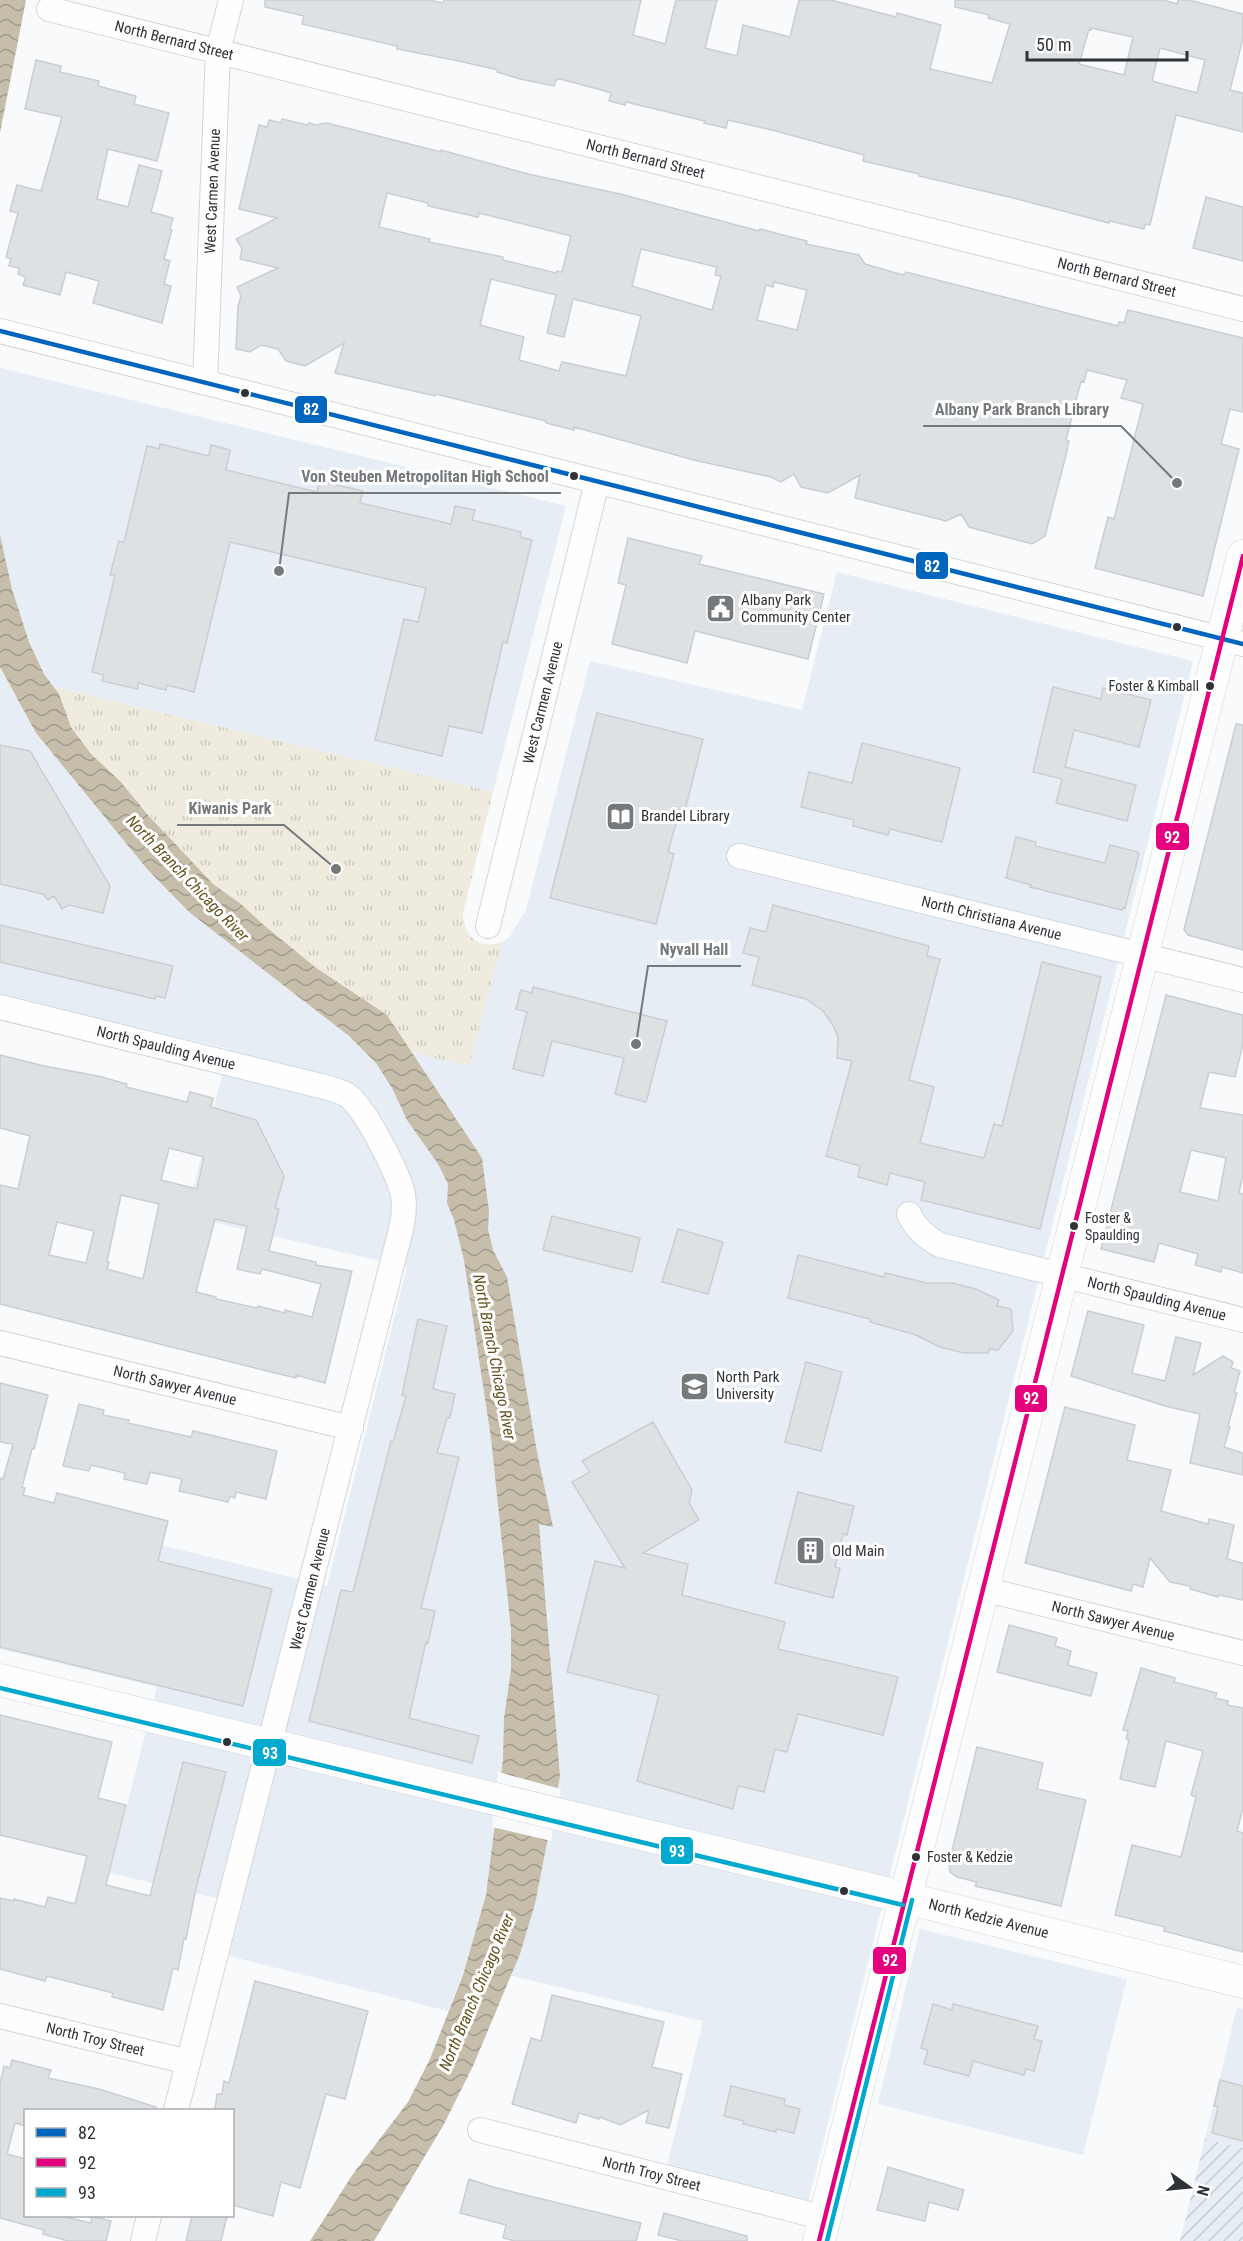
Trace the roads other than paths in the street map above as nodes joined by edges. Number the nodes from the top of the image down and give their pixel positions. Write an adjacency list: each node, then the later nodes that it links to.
1 (231, 0): 3 (street, West Carmen Avenue)
2 (49, 9): 3 (street, North Bernard Street)
3 (218, 51): 4 (street, North Bernard Street); 6 (street, West Carmen Avenue)
4 (1243, 309)
5 (0, 331): 6 (street)
6 (205, 383): 7 (street)
7 (597, 482): 9 (street); 11 (street, West Carmen Avenue)
8 (1243, 556): 9 (main road)
9 (1232, 641): 12 (main road)
10 (739, 856): 12 (street, North Christiana Avenue)
11 (488, 926)
12 (1141, 955): 13 (street, North Christiana Avenue); 17 (main road)
13 (1243, 980)
14 (0, 1007): 15 (street, North Spaulding Avenue)
15 (331, 1089): 20 (street, West Carmen Avenue)
16 (909, 1214): 17 (street, North Spaulding Avenue)
17 (1061, 1276): 18 (street, North Spaulding Avenue); 21 (main road)
18 (1243, 1320)
19 (0, 1342): 20 (street, North Sawyer Avenue)
20 (351, 1428): 24 (street, West Carmen Avenue)
21 (983, 1588): 22 (street, North Sawyer Avenue); 25 (main road)
22 (1243, 1653)
23 (0, 1680): 24 (main road, North Kedzie Avenue)
24 (270, 1746): 25 (main road, North Kedzie Avenue); 28 (street, West Carmen Avenue)
25 (905, 1898): 26 (main road, North Kedzie Avenue); 32 (main road)
26 (1243, 1982)
27 (0, 2016): 28 (street, North Troy Street)
28 (188, 2062): 29 (street, West Carmen Avenue)
29 (176, 2109)
30 (480, 2130): 32 (street, North Troy Street)
31 (149, 2217): 33 (street)
32 (822, 2229)
33 (143, 2241)

